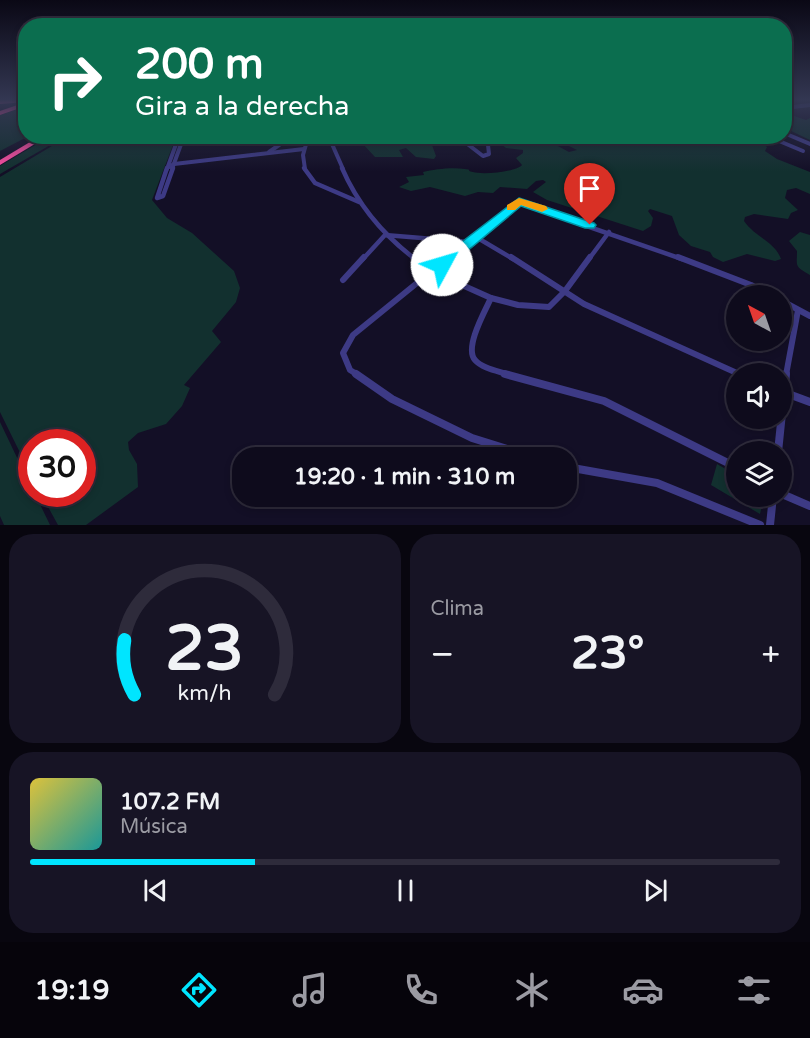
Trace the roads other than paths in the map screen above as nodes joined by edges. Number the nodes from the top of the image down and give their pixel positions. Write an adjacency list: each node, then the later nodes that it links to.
1 (792, 136): 12 (street)
2 (20, 144): 16 (highway)
3 (32, 144): 17 (highway)
4 (176, 144): 19 (street)
5 (181, 144): 18 (street)
6 (280, 144): 15 (street)
7 (306, 144): 13 (street)
8 (332, 144): 20 (street)
9 (467, 144): 10 (street)
10 (488, 144)
11 (786, 144): 14 (street)
12 (810, 144)
13 (304, 149): 15 (street); 20 (street)
14 (803, 151)
15 (267, 153): 18 (street)
16 (0, 156)
17 (0, 163)
18 (174, 164): 19 (street); 19 (street)
19 (167, 168)
20 (359, 202): 22 (street)
21 (609, 232): 23 (street); 26 (street); 27 (street)
22 (385, 235): 23 (street); 24 (street); 25 (street)
23 (473, 240): 24 (street); 27 (street)
24 (433, 272): 28 (street); 36 (street)
25 (344, 280)
26 (751, 285)
27 (565, 291): 28 (street); 33 (street)
28 (491, 298): 37 (street)
29 (792, 307): 30 (street)
30 (798, 310): 31 (street); 32 (street)
31 (810, 316)
32 (788, 363)
33 (726, 368)
34 (792, 395): 35 (street)
35 (810, 402)
36 (501, 447)
37 (726, 462)
38 (577, 469): 42 (street)
39 (792, 498): 40 (street)
40 (810, 506)
41 (771, 507): 43 (street)
42 (760, 525)
43 (770, 525)

